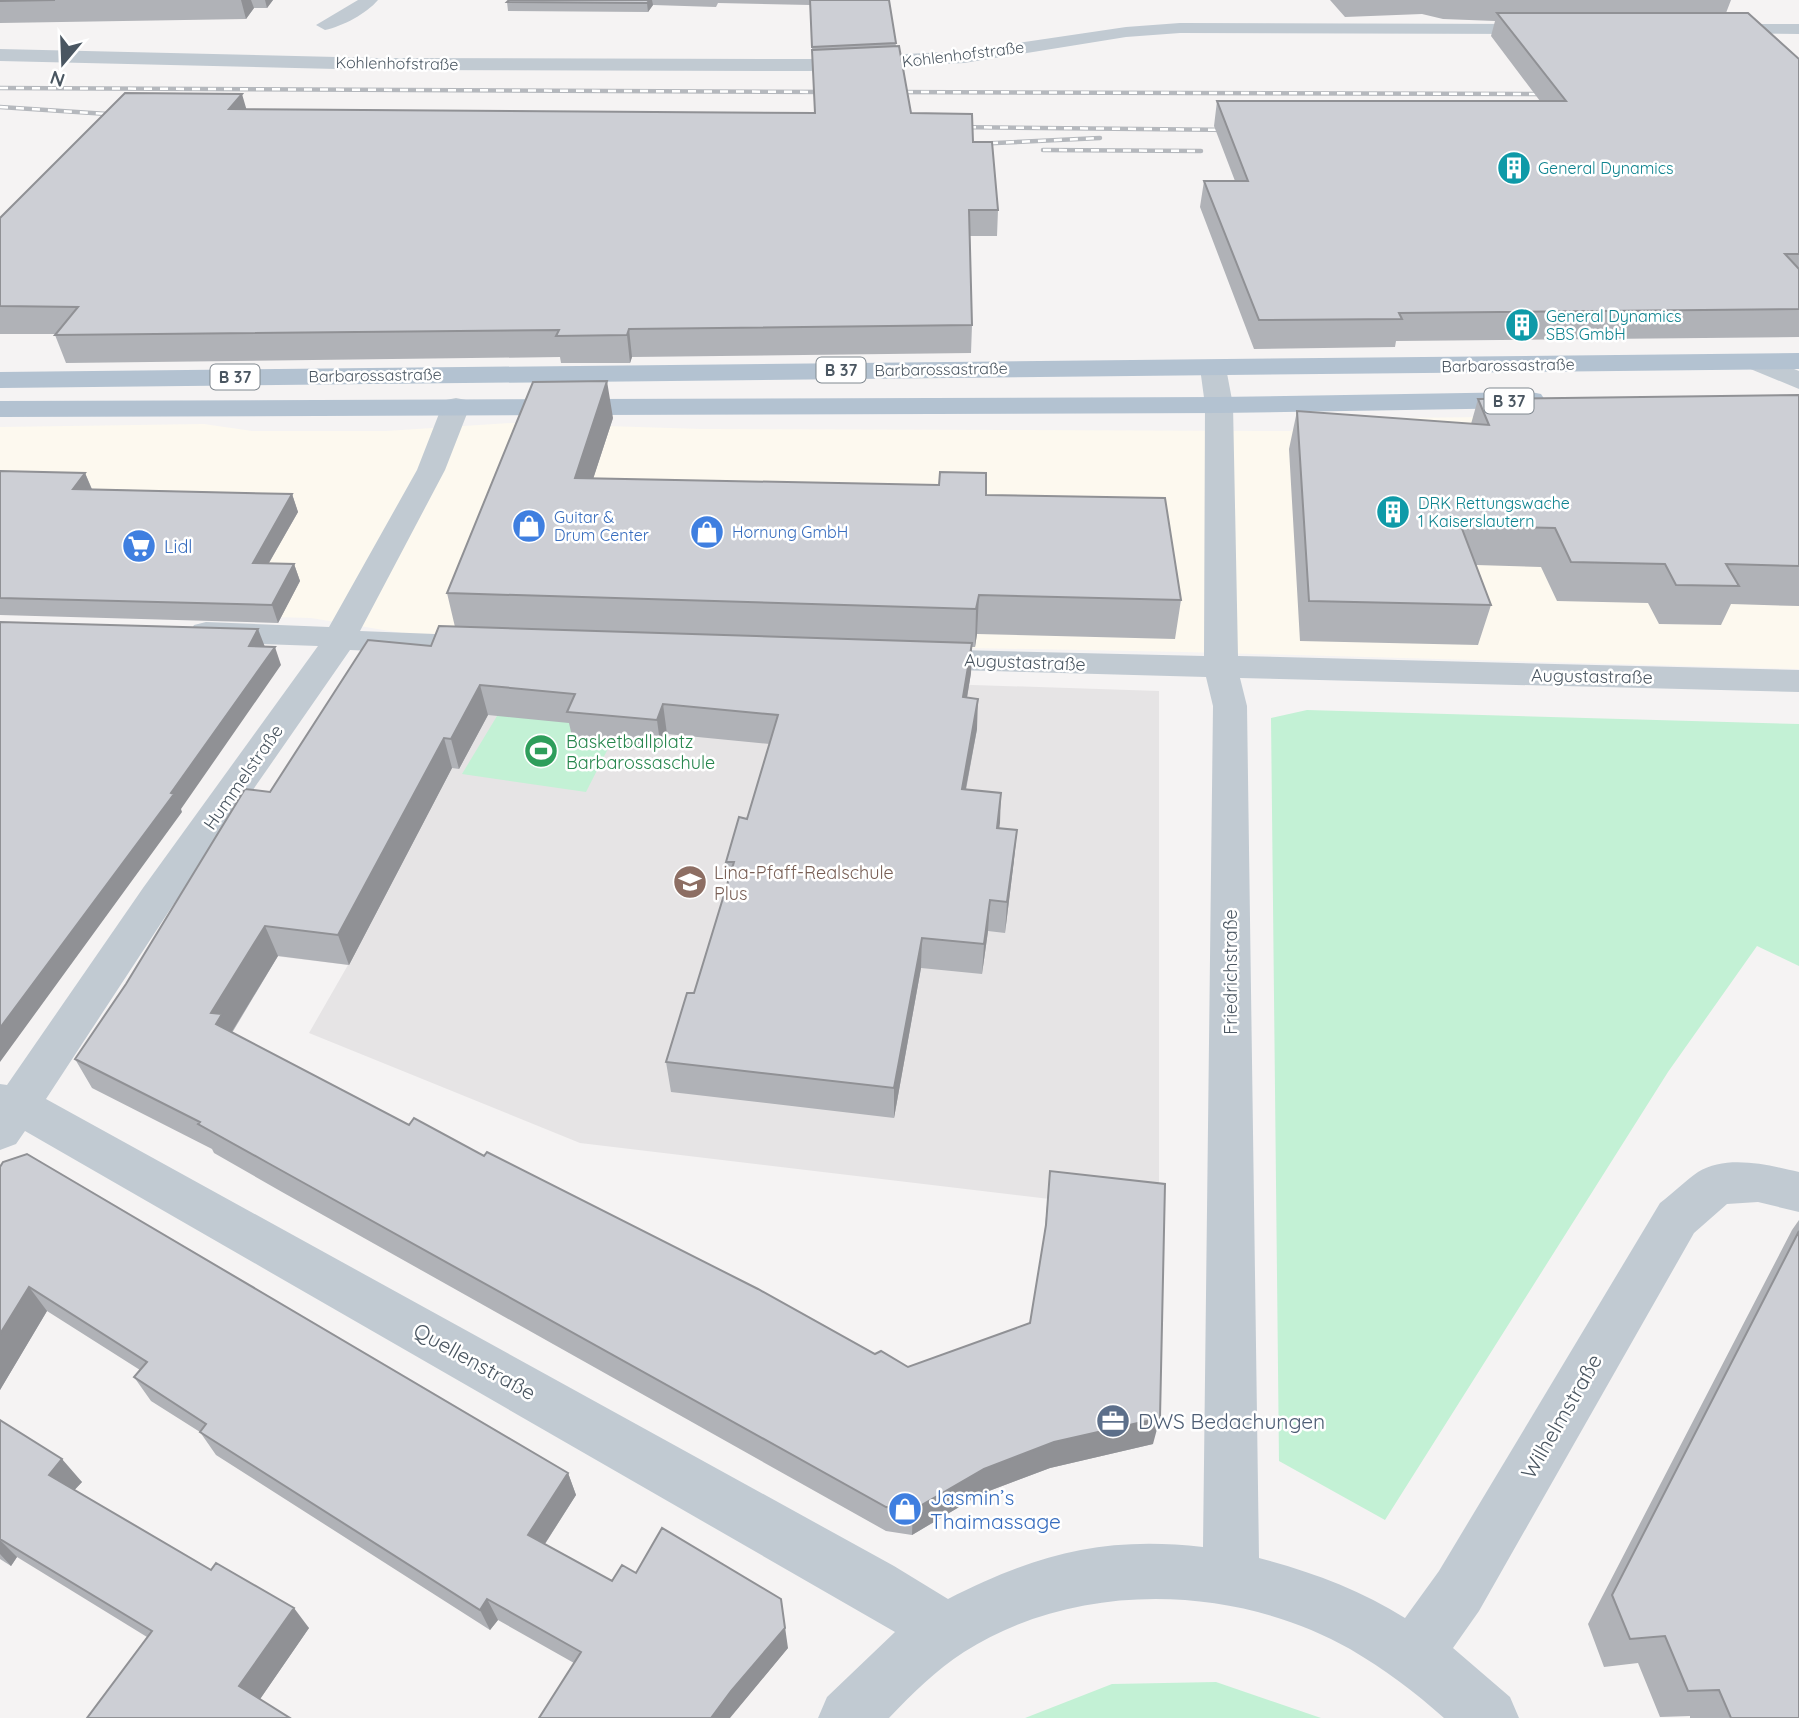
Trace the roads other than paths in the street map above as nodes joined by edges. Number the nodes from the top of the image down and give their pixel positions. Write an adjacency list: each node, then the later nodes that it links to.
1 (369, 0): 4 (street)
2 (1416, 8): 5 (street)
3 (1745, 10): 8 (street)
4 (325, 25)
5 (1432, 29): 6 (street, Kohlenhofstraße); 10 (street, Kohlenhofstraße)
6 (1559, 29)
7 (1697, 29): 8 (street)
8 (1766, 29): 9 (street)
9 (1799, 29)
10 (0, 55)
11 (1799, 361): 12 (main road, Barbarossastraße / B 37)
12 (1757, 362): 13 (main road, Barbarossastraße / B 37); 15 (street)
13 (1213, 368): 14 (main road, Barbarossastraße / B 37); 17 (street, Friedrichstraße)
14 (0, 380)
15 (1799, 381)
16 (1555, 400): 17 (main road, Barbarossastraße / B 37)
17 (1219, 405): 18 (main road, Barbarossastraße / B 37); 24 (street, Friedrichstraße)
18 (456, 406): 19 (main road, Barbarossastraße / B 37); 21 (street, Hummelstraße)
19 (0, 409)
20 (176, 631): 21 (street)
21 (340, 639): 22 (street); 26 (street, Hummelstraße)
22 (518, 647)
23 (894, 658): 24 (street, Augustastraße)
24 (1221, 668): 25 (street, Augustastraße); 28 (street, Friedrichstraße)
25 (1799, 681)
26 (6, 1113): 29 (street, Quellenstraße)
27 (1799, 1192): 30 (street, Wilhelmstraße)
28 (1231, 1577): 29 (street); 30 (street)
29 (945, 1630): 31 (street)
30 (1413, 1655): 32 (street)
31 (848, 1718)
32 (1489, 1718)

